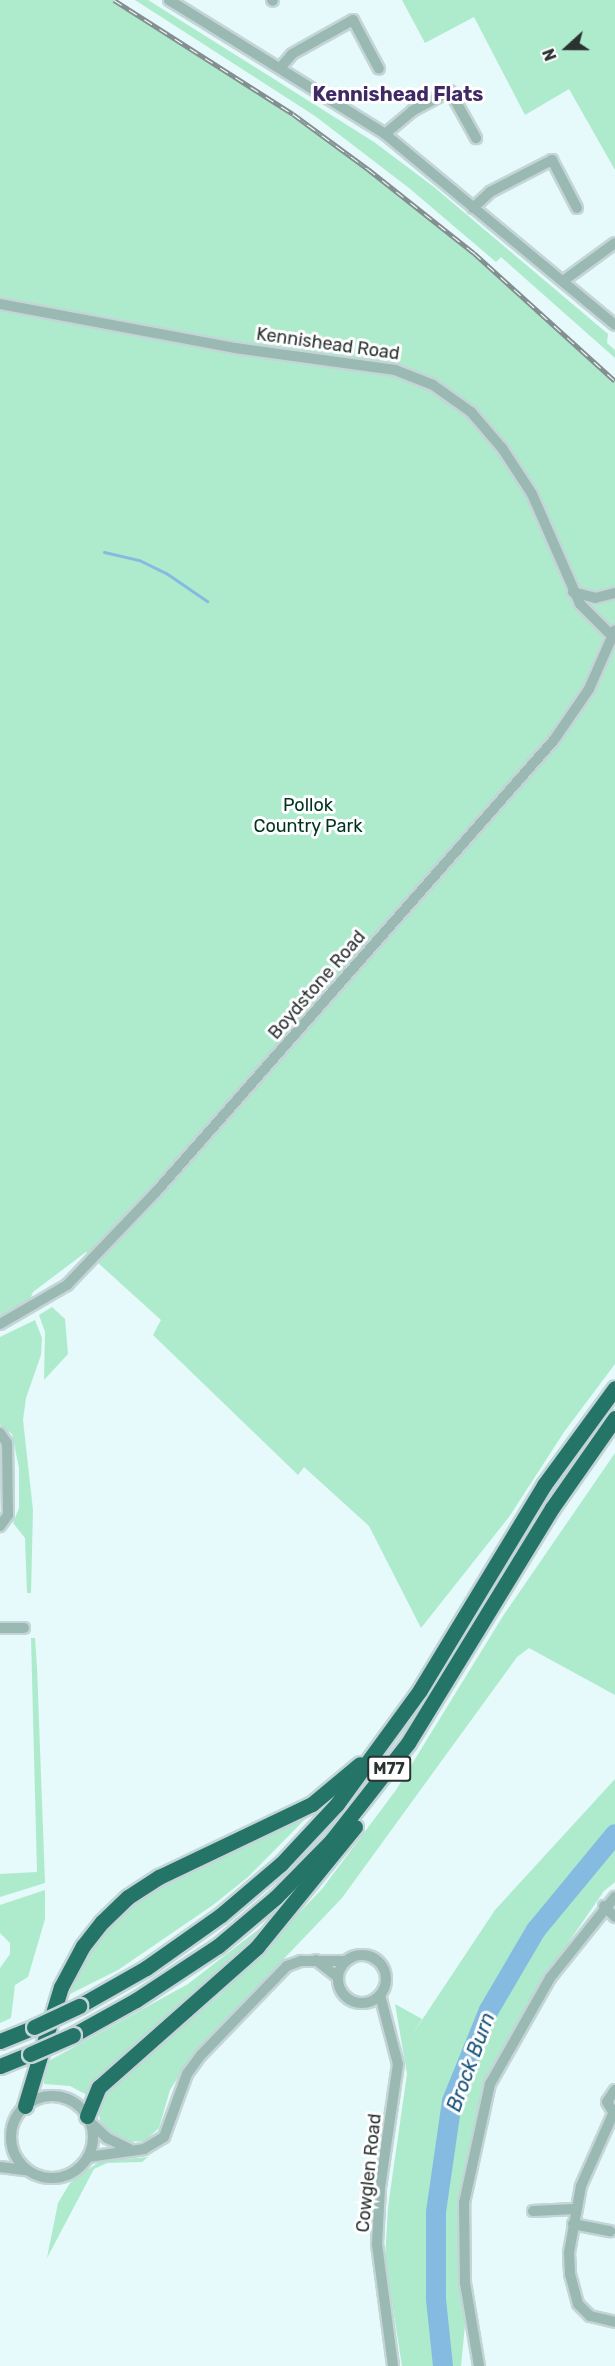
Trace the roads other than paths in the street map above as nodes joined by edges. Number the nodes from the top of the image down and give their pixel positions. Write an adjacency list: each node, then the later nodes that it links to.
1 (175, 2): 2 (street)
2 (280, 68): 3 (street); 4 (street)
3 (379, 69)
4 (385, 134): 5 (street); 6 (street)
5 (476, 138)
6 (473, 208): 7 (street); 9 (street)
7 (577, 208)
8 (615, 243): 9 (street)
9 (563, 281): 11 (street)
10 (0, 304): 12 (street, Kennishead Road)
11 (615, 326)
12 (573, 591): 13 (street); 14 (street, Kennishead Road)
13 (615, 593)
14 (614, 636): 15 (street, Boydstone Road)
15 (0, 1324)
16 (615, 1388): 22 (highway, M77)
17 (615, 1418): 23 (highway, M77)
18 (0, 1433): 19 (street)
19 (0, 1526)
20 (0, 1628): 21 (street)
21 (24, 1628)
22 (386, 1740): 33 (highway, M77, bridge); 36 (highway)
23 (408, 1743): 34 (highway, M77, bridge); 38 (highway)
24 (615, 1897): 25 (street)
25 (604, 1906): 26 (street); 51 (street)
26 (615, 1917)
27 (316, 1960): 28 (street); 29 (street); 41 (street)
28 (346, 1961): 29 (street); 30 (street)
29 (338, 1977): 31 (street)
30 (380, 1995): 31 (street); 32 (street, Cowglen Road)
31 (366, 2003): 32 (street)
32 (386, 2021): 50 (street, Cowglen Road)
33 (5, 2039)
34 (3, 2065)
35 (615, 2090): 37 (street)
36 (25, 2106): 38 (street); 39 (street)
37 (614, 2114): 45 (street)
38 (89, 2119): 41 (street); 42 (street)
39 (12, 2129): 40 (street); 44 (street)
40 (0, 2140)
41 (133, 2150): 42 (street)
42 (88, 2157): 44 (street)
43 (0, 2167): 44 (street)
44 (26, 2170)
45 (575, 2209): 46 (street); 47 (street)
46 (533, 2211)
47 (573, 2224): 48 (street); 49 (street)
48 (610, 2231)
49 (615, 2322)
50 (393, 2366)
51 (479, 2366)

